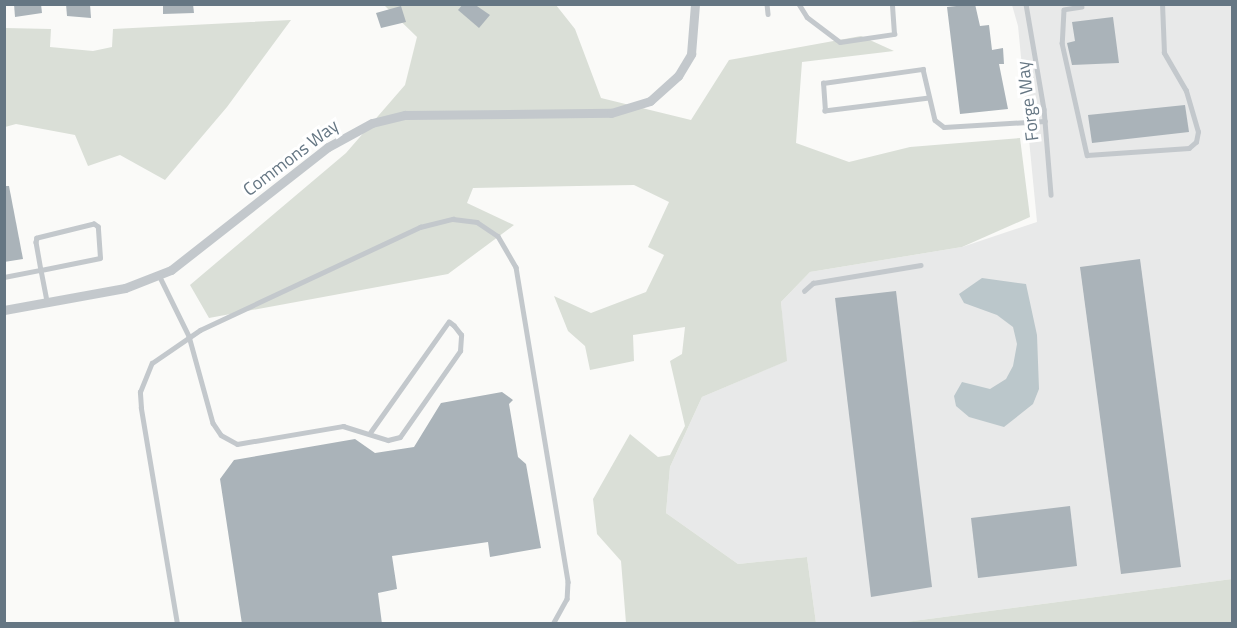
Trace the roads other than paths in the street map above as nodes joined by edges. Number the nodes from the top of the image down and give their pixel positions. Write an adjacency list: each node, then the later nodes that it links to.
1 (695, 4): 15 (street, Commons Way)
2 (767, 4): 9 (lane)
3 (799, 4): 4 (lane)
4 (892, 4)
5 (1026, 4): 11 (lane, Forge Way)
6 (1119, 4): 8 (lane)
7 (1162, 4): 8 (lane)
8 (1082, 6)
9 (768, 14)
10 (929, 98): 10 (lane); 11 (lane)
11 (1045, 120): 12 (lane, Forge Way)
12 (1051, 195)
13 (921, 265): 17 (lane)
14 (41, 270): 14 (lane); 16 (lane); 18 (lane)
15 (159, 275): 18 (street, Commons Way); 20 (lane)
16 (4, 277)
17 (804, 291)
18 (47, 302): 19 (street, Commons Way)
19 (4, 310)
20 (189, 336): 21 (lane); 22 (lane); 23 (lane)
21 (371, 432): 21 (lane)
22 (177, 624)
23 (553, 624)

